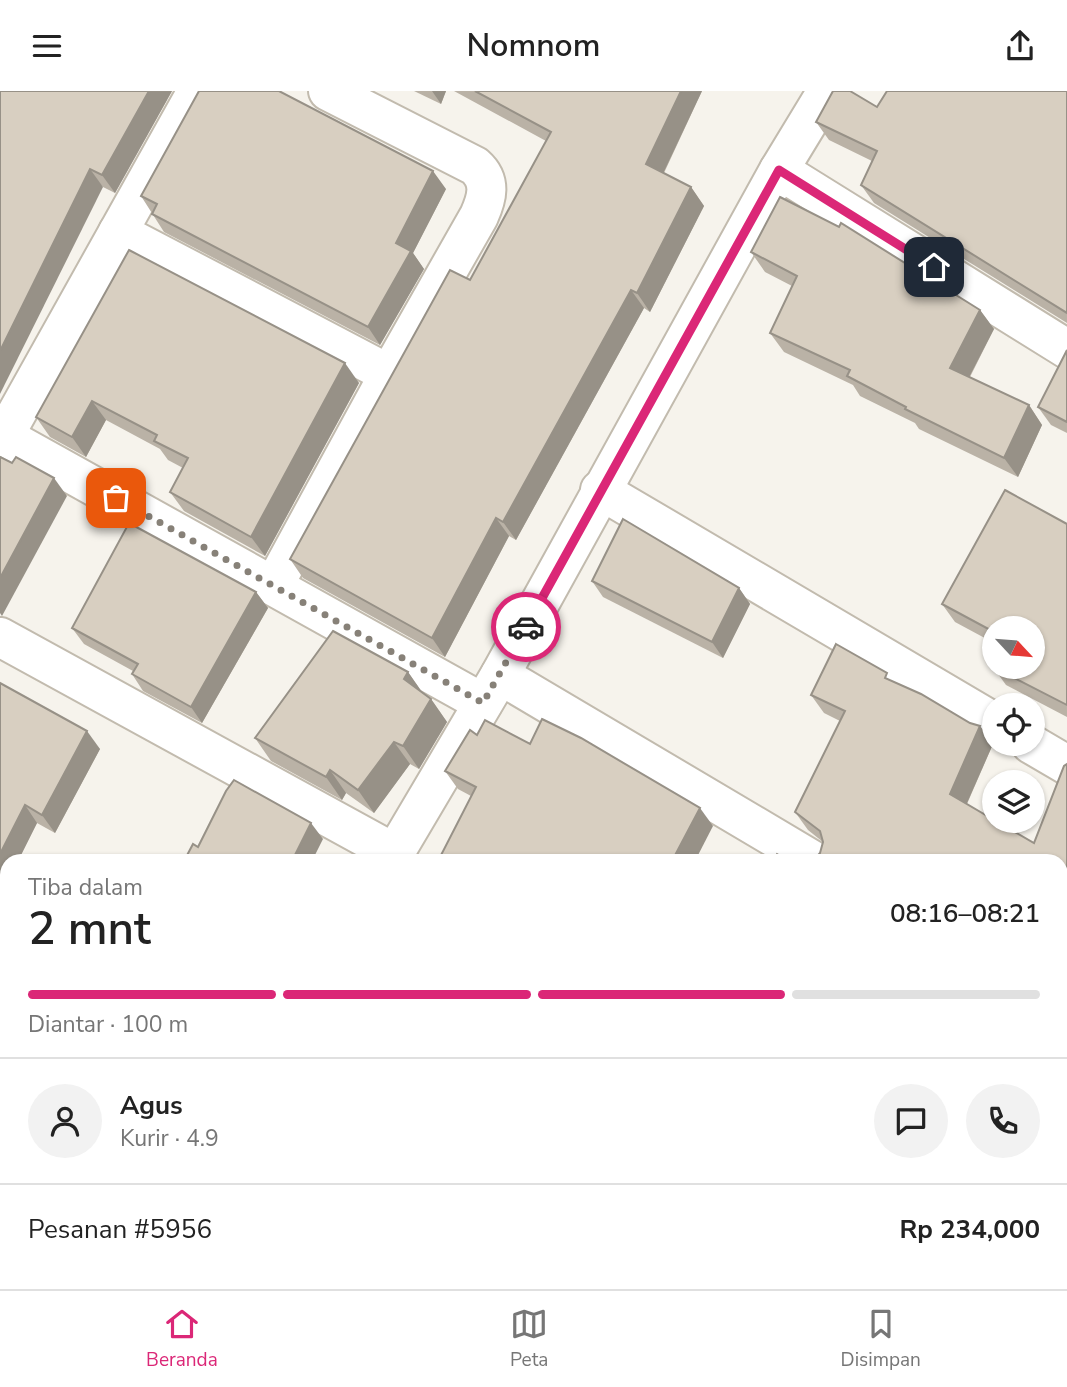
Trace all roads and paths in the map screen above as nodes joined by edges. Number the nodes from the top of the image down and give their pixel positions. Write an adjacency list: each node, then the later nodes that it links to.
1 (197, 91): 5 (street)
2 (328, 91): 7 (street)
3 (827, 91): 4 (street)
4 (779, 170): 6 (street); 9 (street)
5 (118, 232): 7 (street); 8 (street)
6 (1067, 349)
7 (389, 374): 10 (street)
8 (2, 435): 10 (street)
9 (600, 490): 12 (street); 13 (street)
10 (274, 585): 12 (street)
11 (0, 637): 16 (street)
12 (492, 689): 17 (street); 18 (street)
13 (982, 715)
14 (1045, 752): 15 (street)
15 (1067, 765)
16 (387, 854)
17 (394, 854)
18 (801, 854)

